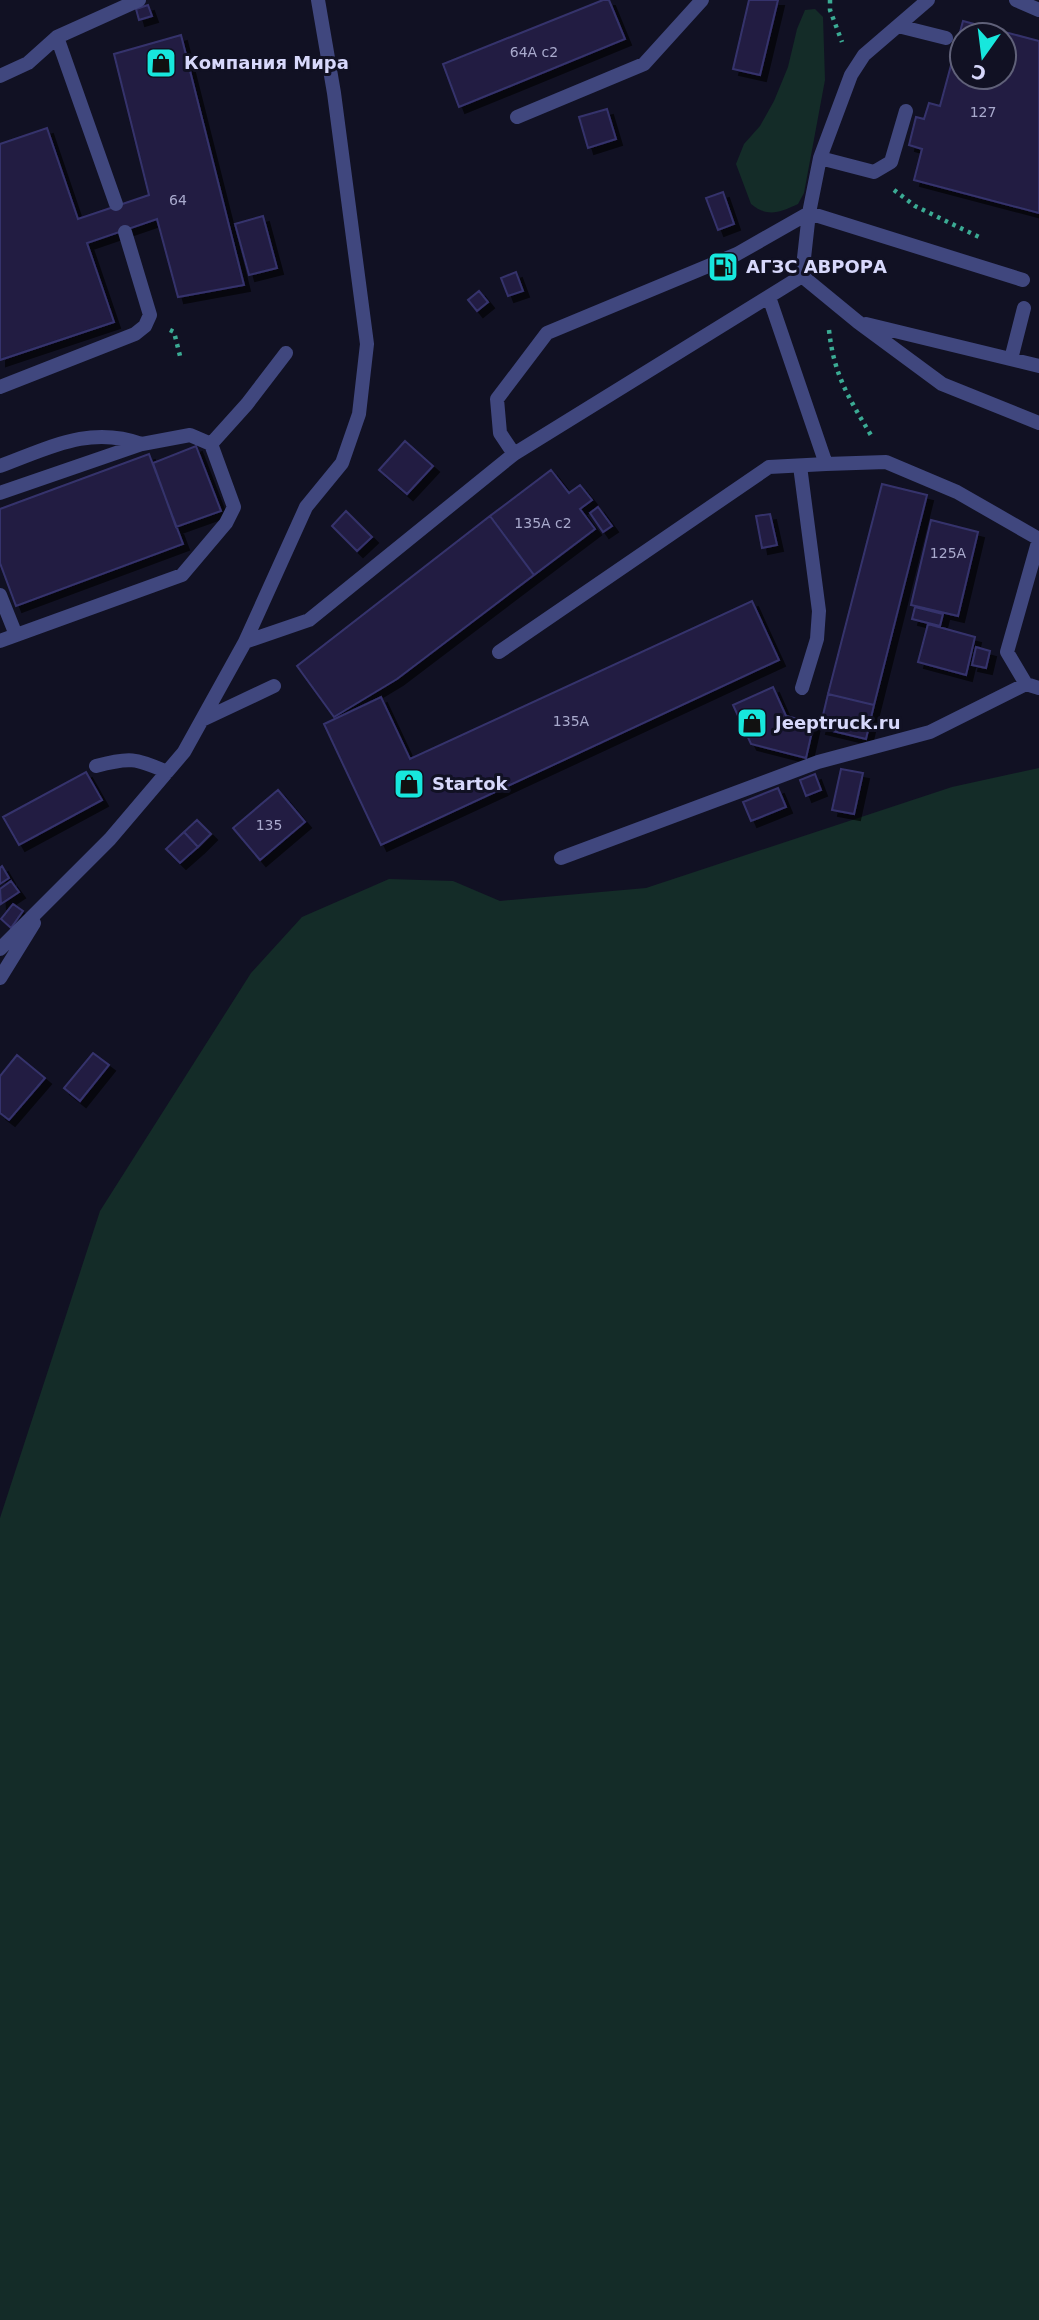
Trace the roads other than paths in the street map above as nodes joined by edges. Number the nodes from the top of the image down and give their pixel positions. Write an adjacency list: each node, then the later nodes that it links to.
1 (139, 0): 8 (lane)
2 (318, 0): 37 (lane)
3 (702, 0): 12 (lane)
4 (928, 0): 7 (lane)
5 (1016, 0): 6 (lane)
6 (1039, 10)
7 (898, 26): 9 (lane); 13 (lane)
8 (57, 37): 10 (lane); 14 (lane)
9 (946, 38)
10 (0, 76)
11 (906, 111): 13 (lane)
12 (517, 117)
13 (820, 159): 15 (lane)
14 (116, 204)
15 (809, 213): 17 (lane); 18 (lane); 29 (lane)
16 (125, 232): 25 (lane)
17 (802, 276): 19 (lane); 21 (lane)
18 (1023, 280)
19 (769, 297): 29 (lane); 30 (lane)
20 (1024, 308): 23 (lane)
21 (858, 321): 23 (lane); 26 (lane)
22 (286, 353): 28 (lane)
23 (1011, 359): 24 (lane)
24 (1039, 366)
25 (0, 387)
26 (1039, 423)
27 (142, 444): 28 (lane); 31 (lane); 33 (lane)
28 (211, 444): 35 (lane)
29 (514, 454): 37 (lane)
30 (826, 464): 32 (lane); 40 (lane)
31 (0, 466)
32 (800, 466): 38 (lane); 41 (lane)
33 (0, 493)
34 (0, 595): 35 (lane)
35 (16, 635): 36 (lane)
36 (0, 641)
37 (245, 642): 42 (lane)
38 (499, 652)
39 (275, 686): 42 (lane)
40 (1033, 686): 45 (lane)
41 (802, 688)
42 (202, 720): 44 (lane)
43 (96, 766): 44 (lane)
44 (167, 772): 46 (lane)
45 (561, 858)
46 (39, 910): 47 (lane); 48 (lane)
47 (0, 949)
48 (0, 978)

